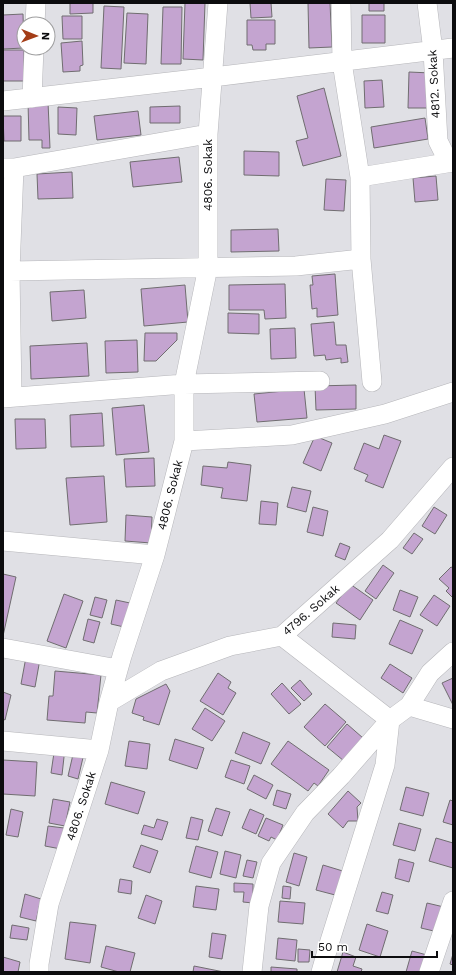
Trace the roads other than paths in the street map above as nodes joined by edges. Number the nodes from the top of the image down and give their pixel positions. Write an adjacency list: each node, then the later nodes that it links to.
1 (36, 3): 5 (street)
2 (218, 3): 10 (street, 4806. Sokak)
3 (340, 3): 9 (street)
4 (427, 3): 7 (street, 4812. Sokak)
5 (35, 16)
6 (453, 48): 7 (street)
7 (433, 51): 9 (street); 14 (street, 4812. Sokak)
8 (34, 56): 11 (street)
9 (342, 62): 10 (street); 16 (street)
10 (213, 77): 11 (street); 13 (street, 4806. Sokak)
11 (32, 98): 12 (street)
12 (3, 101)
13 (208, 134): 15 (street); 18 (street, 4806. Sokak)
14 (451, 163): 16 (street)
15 (8, 168): 19 (street)
16 (360, 177): 17 (street)
17 (361, 259): 18 (street); 21 (street)
18 (208, 267): 19 (street); 22 (street, 4806. Sokak)
19 (10, 271): 24 (street)
20 (320, 381): 22 (street)
21 (372, 382)
22 (184, 384): 24 (street); 25 (street, 4806. Sokak)
23 (453, 392): 25 (street)
24 (7, 398)
25 (184, 441): 28 (street, 4806. Sokak)
26 (453, 467): 29 (street, 4796. Sokak)
27 (3, 542): 28 (street)
28 (155, 555): 32 (street, 4806. Sokak)
29 (282, 636): 33 (street, 4796. Sokak); 36 (street)
30 (3, 648): 32 (street)
31 (453, 652): 34 (street)
32 (118, 669): 33 (street, 4806. Sokak)
33 (108, 702): 38 (street, 4806. Sokak)
34 (409, 706): 35 (street); 36 (street)
35 (453, 719)
36 (390, 720): 41 (street); 42 (street)
37 (3, 741): 38 (street)
38 (99, 750): 40 (street, 4806. Sokak)
39 (453, 901): 43 (street)
40 (40, 972)
41 (252, 972)
42 (321, 972)
43 (429, 972)

